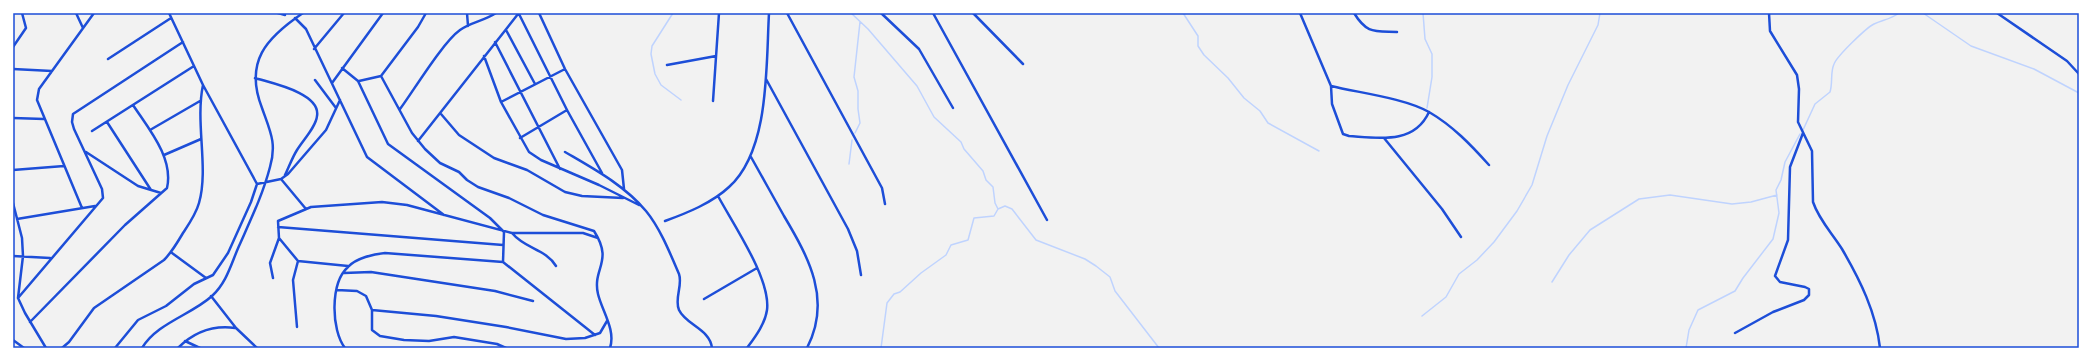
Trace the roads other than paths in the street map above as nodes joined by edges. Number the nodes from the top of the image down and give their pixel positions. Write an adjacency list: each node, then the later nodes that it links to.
1 (22, 13): 33 (street)
2 (76, 13): 28 (street)
3 (94, 13): 28 (street)
4 (169, 13): 25 (street)
5 (278, 13): 24 (street)
6 (303, 13): 26 (street)
7 (344, 13): 34 (street)
8 (384, 13): 41 (street)
9 (426, 13): 46 (street)
10 (467, 13): 27 (street)
11 (496, 13): 27 (street)
12 (539, 13): 43 (street)
13 (719, 13): 36 (street)
14 (769, 13): 49 (street)
15 (787, 13): 97 (street)
16 (881, 13): 62 (street)
17 (933, 13): 104 (street)
18 (973, 13): 38 (street)
19 (1300, 13): 55 (street)
20 (1354, 13): 30 (street)
21 (1769, 13): 74 (street)
22 (1997, 13): 45 (street)
23 (519, 14): 29 (street); 47 (street)
24 (285, 15)
25 (171, 18): 31 (street); 37 (street)
26 (295, 18): 34 (street); 48 (street)
27 (468, 26): 64 (street)
28 (82, 28): 44 (street)
29 (506, 30): 32 (street); 53 (street)
30 (1397, 32)
31 (183, 42): 40 (street); 79 (street)
32 (496, 42): 35 (street); 56 (street)
33 (13, 47)
34 (314, 49): 52 (street)
35 (484, 56): 60 (street); 67 (street)
36 (716, 56): 39 (street); 59 (street)
37 (108, 59)
38 (1023, 64)
39 (667, 65)
40 (194, 66): 54 (street); 61 (street)
41 (342, 68): 51 (street); 52 (street)
42 (13, 69): 44 (street)
43 (565, 69): 47 (street); 91 (street)
44 (52, 70): 69 (street)
45 (2079, 74)
46 (382, 76): 51 (street); 64 (street)
47 (550, 76): 53 (street); 65 (street)
48 (255, 78): 88 (street); 90 (street)
49 (766, 78): 82 (street); 123 (street)
50 (315, 80): 63 (street)
51 (358, 81): 107 (street)
52 (332, 84): 57 (street)
53 (535, 84): 56 (street)
54 (203, 85): 58 (street); 89 (street)
55 (1331, 86): 66 (street); 76 (street)
56 (519, 92): 60 (street); 71 (street)
57 (340, 100): 63 (street); 102 (street)
58 (200, 101): 73 (street); 77 (street)
59 (714, 101)
60 (501, 102): 75 (street)
61 (134, 105): 70 (street); 73 (street)
62 (953, 108)
63 (336, 109): 88 (street)
64 (400, 109): 78 (street)
65 (567, 110): 71 (street); 87 (street)
66 (1429, 112): 76 (street); 83 (street)
67 (440, 114): 78 (street); 95 (street)
68 (13, 118): 69 (street)
69 (44, 119): 84 (street)
70 (107, 122): 72 (street); 92 (street)
71 (539, 127): 75 (street); 85 (street)
72 (92, 130)
73 (150, 130): 81 (street)
74 (1803, 133): 136 (street); 154 (street)
75 (520, 138): 85 (street)
76 (1384, 138): 109 (street)
77 (201, 139): 81 (street); 113 (street)
78 (418, 141): 111 (street)
79 (85, 151): 92 (street); 98 (street)
80 (565, 152): 87 (street)
81 (164, 155): 93 (street)
82 (751, 157): 94 (street); 153 (street)
83 (1489, 165)
84 (64, 166): 86 (street); 100 (street)
85 (561, 169): 95 (street)
86 (13, 170)
87 (603, 174): 91 (street)
88 (283, 178): 90 (street); 101 (street)
89 (257, 184): 90 (street); 124 (street)
90 (265, 184): 127 (street)
91 (624, 190): 99 (street)
92 (151, 191): 93 (street)
93 (162, 194): 133 (street)
94 (718, 196): 105 (street); 121 (street)
95 (625, 198): 99 (street)
96 (13, 203): 103 (street)
97 (885, 204)
98 (95, 206): 100 (street); 116 (street)
99 (641, 206): 151 (street)
100 (82, 208): 103 (street)
101 (306, 209): 102 (street); 106 (street)
102 (446, 216): 107 (street)
103 (17, 218): 115 (street)
104 (1047, 220)
105 (665, 222)
106 (278, 227): 110 (street); 112 (street)
107 (504, 232): 108 (street); 112 (street)
108 (512, 233): 111 (street); 120 (street)
109 (1461, 237)
110 (279, 238): 117 (street); 125 (street)
111 (598, 238): 132 (street)
112 (503, 245): 118 (street)
113 (172, 253): 124 (street); 142 (street)
114 (13, 256): 115 (street)
115 (23, 256): 116 (street); 128 (street)
116 (51, 258): 128 (street)
117 (298, 261): 119 (street); 134 (street)
118 (503, 262): 119 (street); 137 (street)
119 (348, 266): 122 (street)
120 (556, 266)
121 (757, 268): 129 (street); 152 (street)
122 (343, 273): 126 (street); 130 (street)
123 (861, 275)
124 (206, 278): 143 (street)
125 (273, 278)
126 (337, 290): 131 (street); 148 (street)
127 (211, 296): 135 (street); 144 (street)
128 (18, 298): 133 (street)
129 (704, 299)
130 (533, 301)
131 (372, 310): 137 (street); 149 (street)
132 (608, 321): 137 (street); 150 (street)
133 (30, 322): 141 (street)
134 (297, 327)
135 (236, 328): 139 (street); 147 (street)
136 (1735, 333)
137 (595, 335)
138 (13, 340): 140 (street)
139 (184, 341): 145 (street); 146 (street)
140 (24, 348)
141 (46, 348)
142 (62, 348)
143 (115, 348)
144 (142, 348)
145 (178, 348)
146 (200, 348)
147 (257, 348)
148 (345, 348)
149 (506, 348)
150 (610, 348)
151 (712, 348)
152 (747, 348)
153 (807, 348)
154 (1880, 348)

